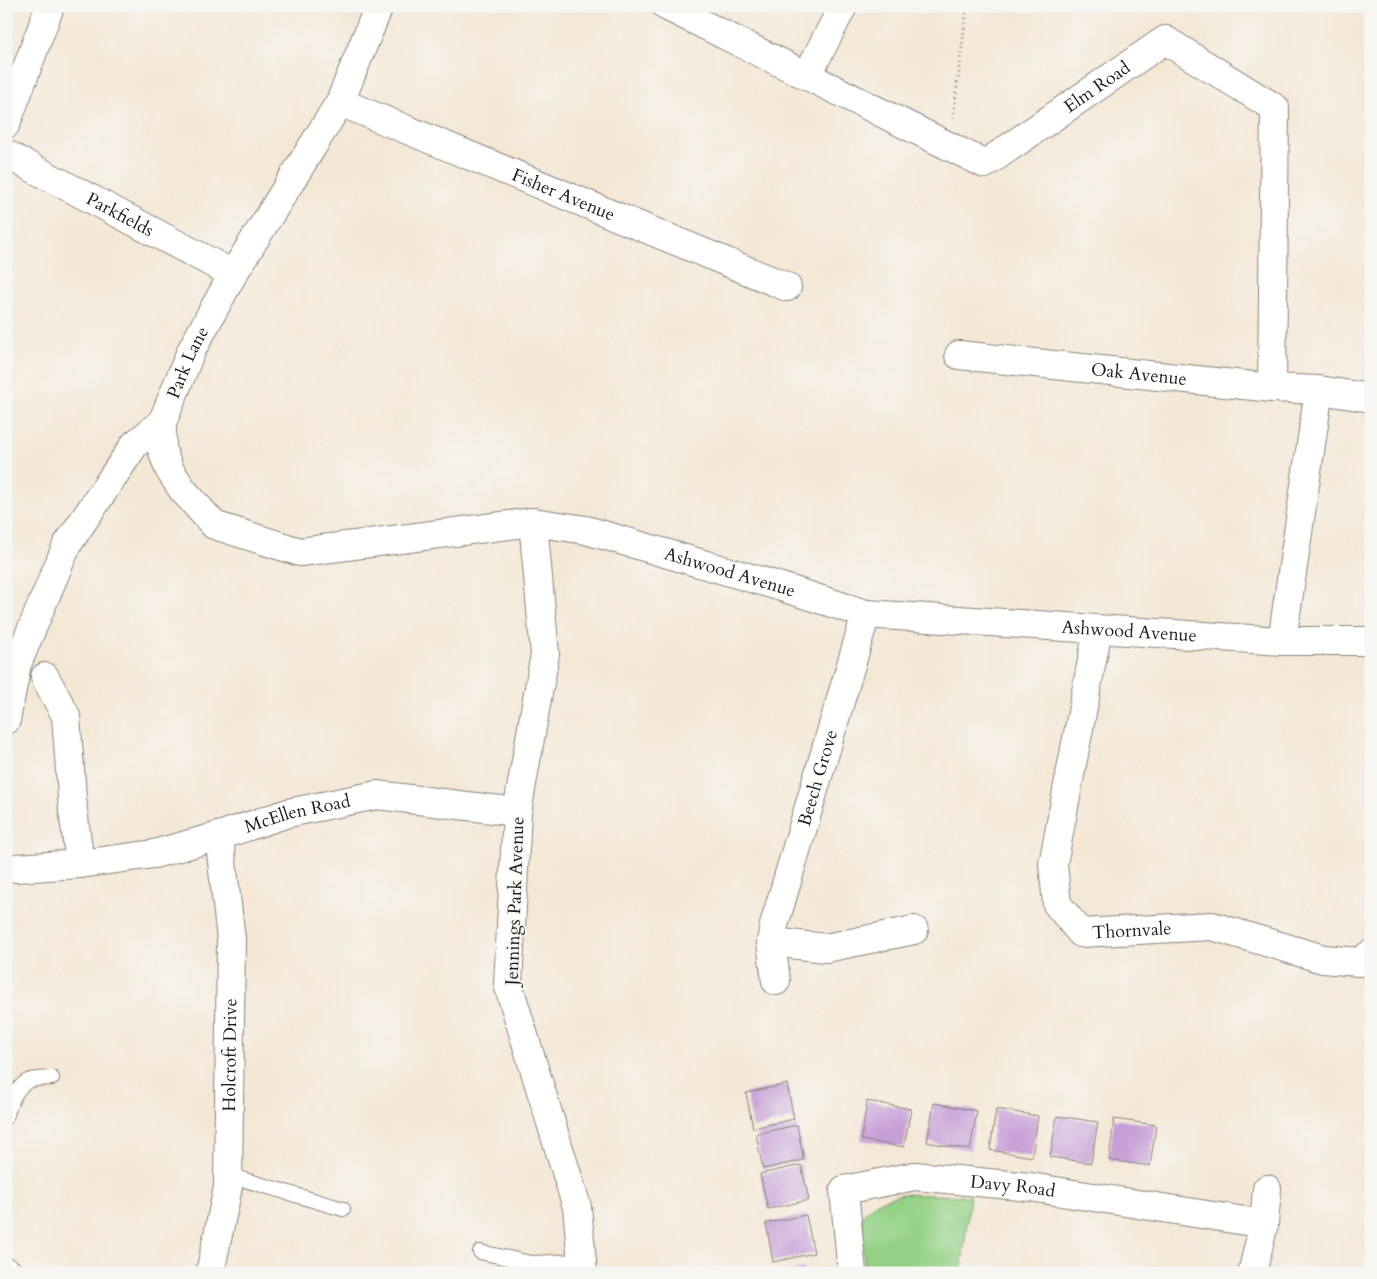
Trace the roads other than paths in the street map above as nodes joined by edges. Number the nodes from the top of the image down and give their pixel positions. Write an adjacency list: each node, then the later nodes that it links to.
1 (50, 6): 7 (street)
2 (379, 6): 6 (street, Park Lane)
3 (666, 6): 5 (street, Elm Road)
4 (843, 6): 5 (street)
5 (807, 76): 12 (street, Elm Road)
6 (340, 102): 9 (street, Park Lane); 10 (street, Fisher Avenue)
7 (6, 124)
8 (6, 154): 9 (street, Parkfields)
9 (233, 274): 15 (street, Park Lane)
10 (787, 287)
11 (959, 355): 12 (street, Oak Avenue)
12 (1272, 388): 13 (street, Oak Avenue)
13 (1318, 390): 14 (street, Oak Avenue); 19 (street)
14 (1371, 398)
15 (162, 423): 16 (street, Ashwood Avenue); 22 (street)
16 (533, 522): 17 (street, Ashwood Avenue); 23 (street, Jennings Park Avenue)
17 (866, 614): 18 (street, Ashwood Avenue); 28 (street, Beech Grove)
18 (1098, 629): 19 (street, Ashwood Avenue); 29 (street, Thornvale)
19 (1282, 641): 20 (street, Ashwood Avenue)
20 (1371, 641)
21 (45, 677): 25 (street)
22 (6, 720)
23 (517, 812): 24 (street, McEllen Road); 38 (street, Jennings Park Avenue)
24 (219, 836): 25 (street, McEllen Road); 33 (street, Holcroft Drive)
25 (80, 864): 26 (street, McEllen Road)
26 (16, 868)
27 (914, 930): 28 (street)
28 (771, 942): 30 (street, Beech Grove)
29 (1371, 954)
30 (776, 981)
31 (52, 1078): 32 (lane)
32 (6, 1117)
33 (228, 1175): 35 (lane); 39 (street, Holcroft Drive)
34 (1267, 1189): 36 (street)
35 (343, 1209)
36 (1264, 1224): 40 (street, Davy Road); 41 (street)
37 (480, 1252): 38 (lane)
38 (582, 1267)
39 (210, 1273)
40 (852, 1273)
41 (1252, 1273)

